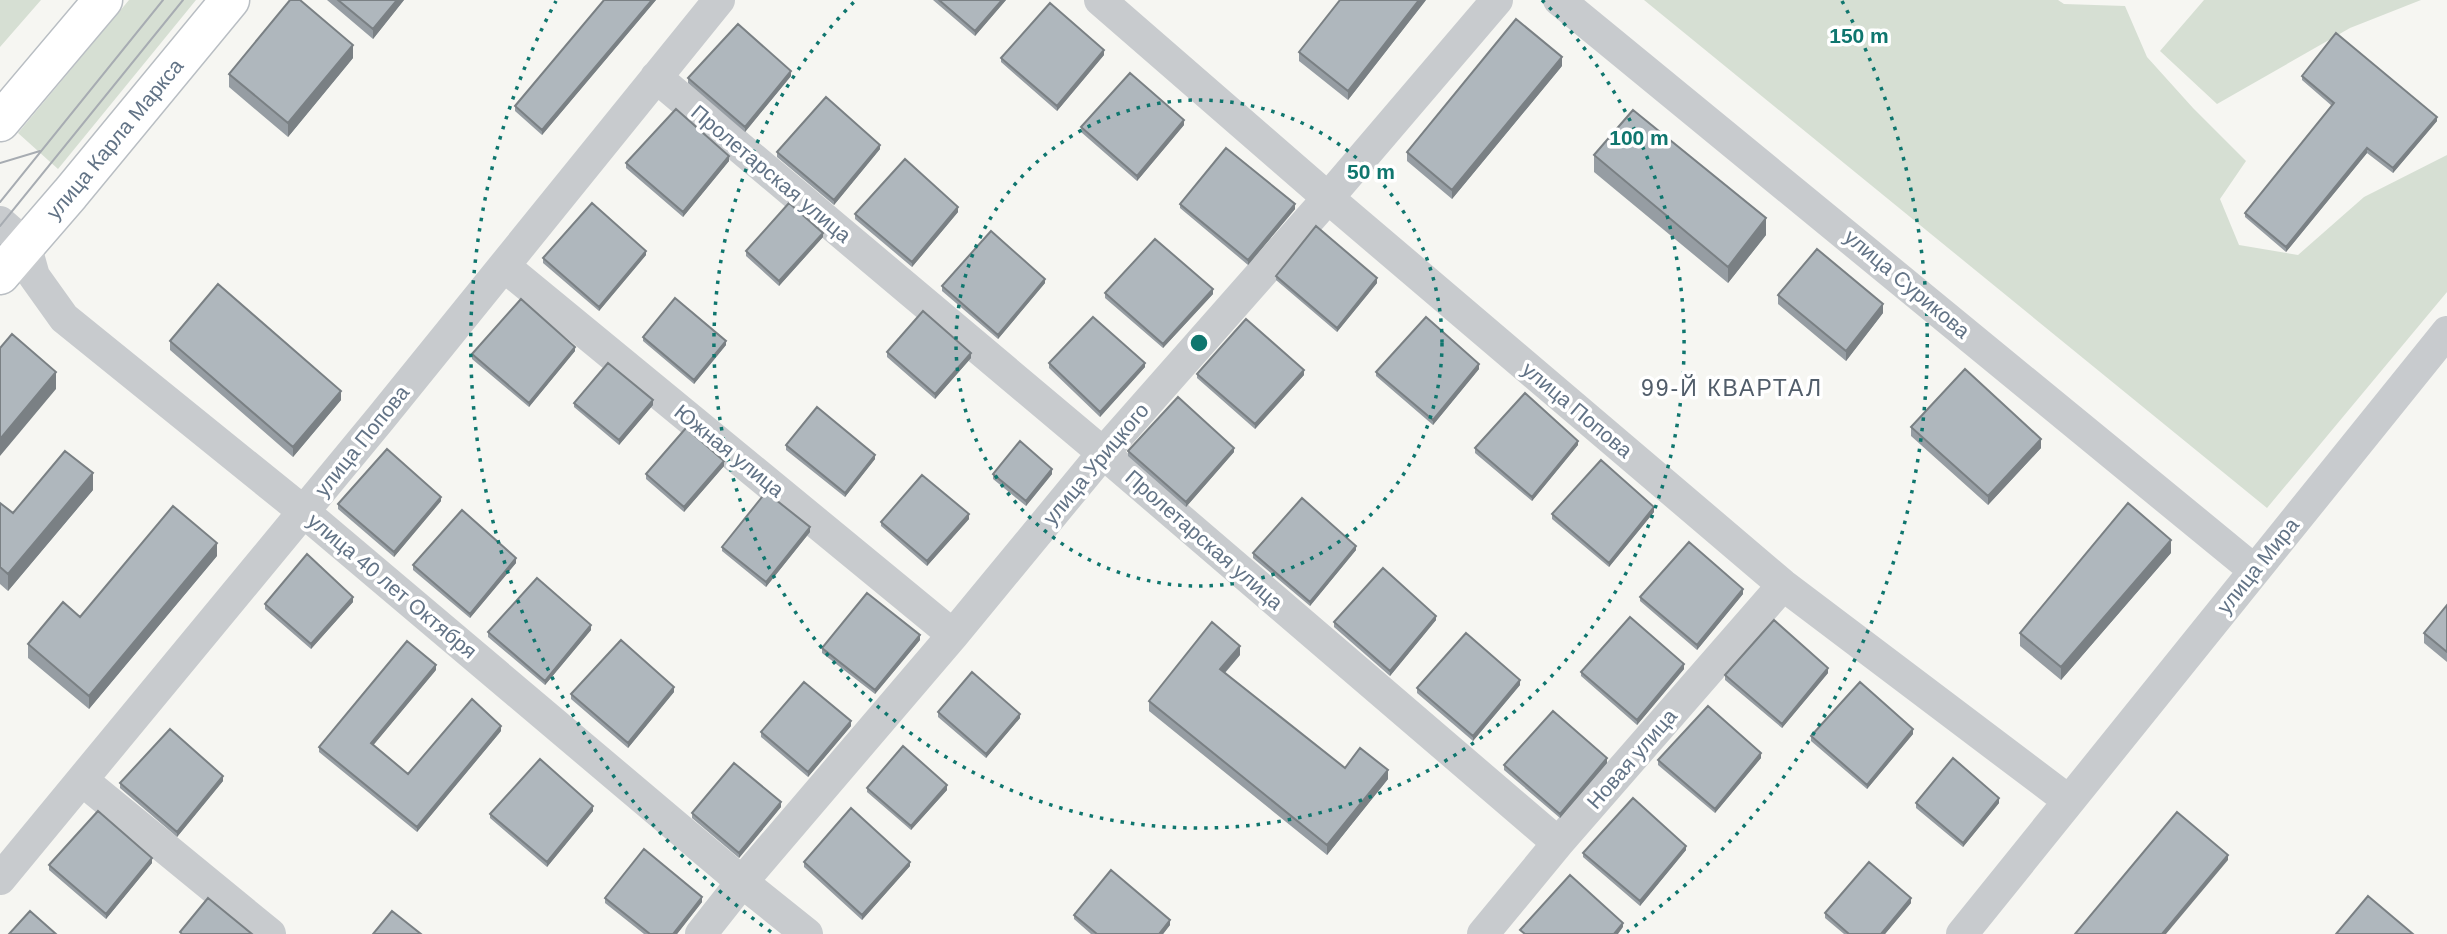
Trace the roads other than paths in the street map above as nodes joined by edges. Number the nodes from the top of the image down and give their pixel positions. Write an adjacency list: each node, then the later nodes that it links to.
1 (103, 0): 8 (street)
2 (230, 0): 10 (street, улица Карла Маркса)
3 (719, 0): 7 (street, улица Попова)
4 (1100, 0): 9 (street, улица Попова)
5 (1497, 0): 9 (street, улица Урицкого)
6 (1559, 0): 16 (street, улица Сурикова)
7 (656, 77): 11 (street, улица Попова); 14 (street, Пролетарская улица)
8 (0, 122)
9 (1328, 198): 14 (street, улица Урицкого); 17 (street, улица Попова)
10 (13, 233): 12 (street, улица Карла Маркса); 15 (street, улица 40 лет Октября)
11 (504, 266): 15 (street, улица Попова); 18 (street, Южная улица)
12 (0, 275)
13 (2447, 332): 16 (street, улица Мира)
14 (1103, 453): 18 (street, улица Урицкого); 21 (street, Пролетарская улица)
15 (304, 512): 19 (street, улица Попова); 23 (street, улица 40 лет Октября)
16 (2254, 570): 20 (street, улица Мира)
17 (1783, 586): 20 (street, улица Попова); 21 (street, Новая улица)
18 (953, 635): 23 (street, улица Урицкого)
19 (82, 780): 22 (street, улица Попова); 24 (street)
20 (2069, 800): 28 (street, улица Мира)
21 (1558, 843): 27 (street, Новая улица)
22 (0, 879)
23 (742, 882): 25 (street, улица Урицкого); 26 (street, улица 40 лет Октября)
24 (270, 934)
25 (701, 934)
26 (807, 934)
27 (1483, 934)
28 (1962, 934)

